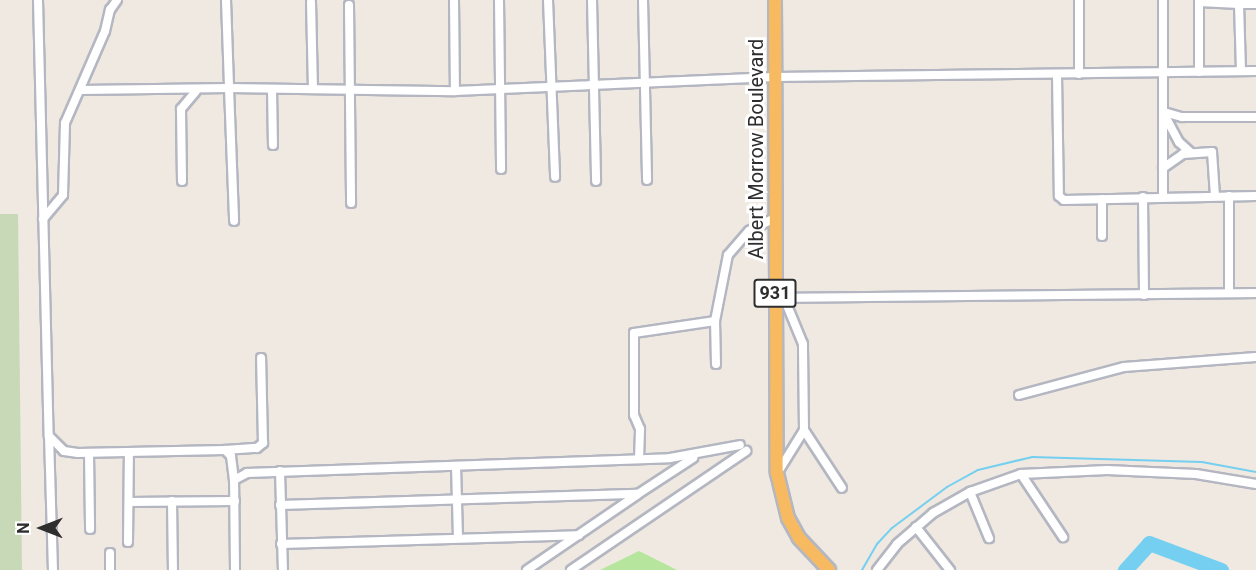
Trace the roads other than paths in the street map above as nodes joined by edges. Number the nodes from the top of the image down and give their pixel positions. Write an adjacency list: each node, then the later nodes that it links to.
1 (38, 0): 52 (street)
2 (117, 0): 30 (street)
3 (226, 0): 25 (street)
4 (454, 0): 33 (street)
5 (498, 0): 29 (street)
6 (548, 0): 26 (street)
7 (591, 0): 24 (street)
8 (643, 0): 23 (street)
9 (775, 0): 22 (highway, Albert Morrow Boulevard / 931)
10 (1079, 0): 20 (street)
11 (1163, 0): 19 (street)
12 (311, 2): 28 (street)
13 (1239, 4): 14 (street); 16 (street); 17 (street)
14 (1256, 4)
15 (349, 5): 31 (street)
16 (1241, 71): 17 (street); 18 (street)
17 (1199, 72): 19 (street)
18 (1256, 72)
19 (1163, 73): 20 (street); 34 (street)
20 (1079, 74): 21 (street)
21 (1057, 75): 22 (street); 49 (street)
22 (775, 77): 23 (street); 51 (highway, Albert Morrow Boulevard / 931)
23 (644, 84): 24 (street); 41 (street)
24 (592, 87): 26 (street); 43 (street)
25 (229, 88): 27 (street); 32 (street); 53 (street)
26 (552, 88): 29 (street); 40 (street)
27 (272, 89): 28 (street); 36 (street)
28 (313, 89): 31 (street)
29 (500, 89): 33 (street); 39 (street)
30 (81, 90): 32 (street); 52 (street)
31 (350, 90): 33 (street); 50 (street)
32 (196, 91): 42 (street)
33 (455, 91)
34 (1164, 112): 35 (street); 37 (street); 38 (street)
35 (1256, 117)
36 (273, 145)
37 (1190, 152): 38 (street); 44 (street)
38 (1163, 168): 48 (street)
39 (501, 169)
40 (555, 177)
41 (647, 180)
42 (182, 181)
43 (596, 182)
44 (1215, 196): 45 (street); 48 (street)
45 (1229, 196): 46 (street); 55 (street)
46 (1256, 196)
47 (1143, 197): 48 (street); 49 (street); 57 (street)
48 (1163, 197)
49 (1102, 199): 54 (street)
50 (351, 203)
51 (775, 218): 58 (highway, Albert Morrow Boulevard / 931); 59 (street)
52 (43, 219): 65 (street)
53 (234, 221)
54 (1102, 236)
55 (1229, 293): 56 (street); 57 (street)
56 (1256, 293)
57 (1144, 295): 58 (street)
58 (780, 298): 64 (street); 77 (highway, Albert Morrow Boulevard / 931)
59 (715, 321): 62 (street); 72 (street)
60 (1256, 357): 63 (street)
61 (261, 358): 66 (street)
62 (716, 364)
63 (1019, 395)
64 (804, 430): 77 (street); 81 (street)
65 (49, 436): 67 (street); 71 (street)
66 (225, 450): 69 (street); 74 (street)
67 (64, 451): 68 (street); 71 (street)
68 (89, 453): 69 (street); 92 (street)
69 (129, 453): 88 (street)
70 (695, 456): 72 (street); 83 (street); 106 (street)
71 (49, 459): 100 (street)
72 (639, 459): 73 (street)
73 (456, 466): 75 (street); 85 (street)
74 (234, 469): 76 (street); 79 (street)
75 (280, 471): 76 (street); 90 (street)
76 (247, 473): 79 (street)
77 (777, 473): 107 (highway, Albert Morrow Boulevard / 931)
78 (1021, 474): 80 (street); 82 (street); 95 (street)
79 (234, 480): 87 (street)
80 (1256, 484)
81 (842, 488)
82 (970, 492): 91 (street); 96 (street)
83 (638, 494): 84 (street); 89 (street)
84 (619, 495): 85 (street); 89 (street)
85 (457, 500): 90 (street); 94 (street)
86 (172, 501): 87 (street); 88 (street); 102 (street)
87 (235, 501): 103 (street)
88 (129, 502): 97 (street)
89 (627, 502): 93 (street)
90 (280, 505): 98 (street)
91 (916, 527): 108 (street); 109 (street)
92 (90, 529)
93 (579, 535): 94 (street); 105 (street)
94 (458, 536): 98 (street)
95 (1063, 537)
96 (989, 538)
97 (128, 542)
98 (281, 544): 104 (street)
99 (110, 553): 101 (street)
100 (53, 570)
101 (110, 570)
102 (173, 570)
103 (235, 570)
104 (283, 570)
105 (527, 570)
106 (571, 570)
107 (829, 570)
108 (877, 570)
109 (950, 570)

